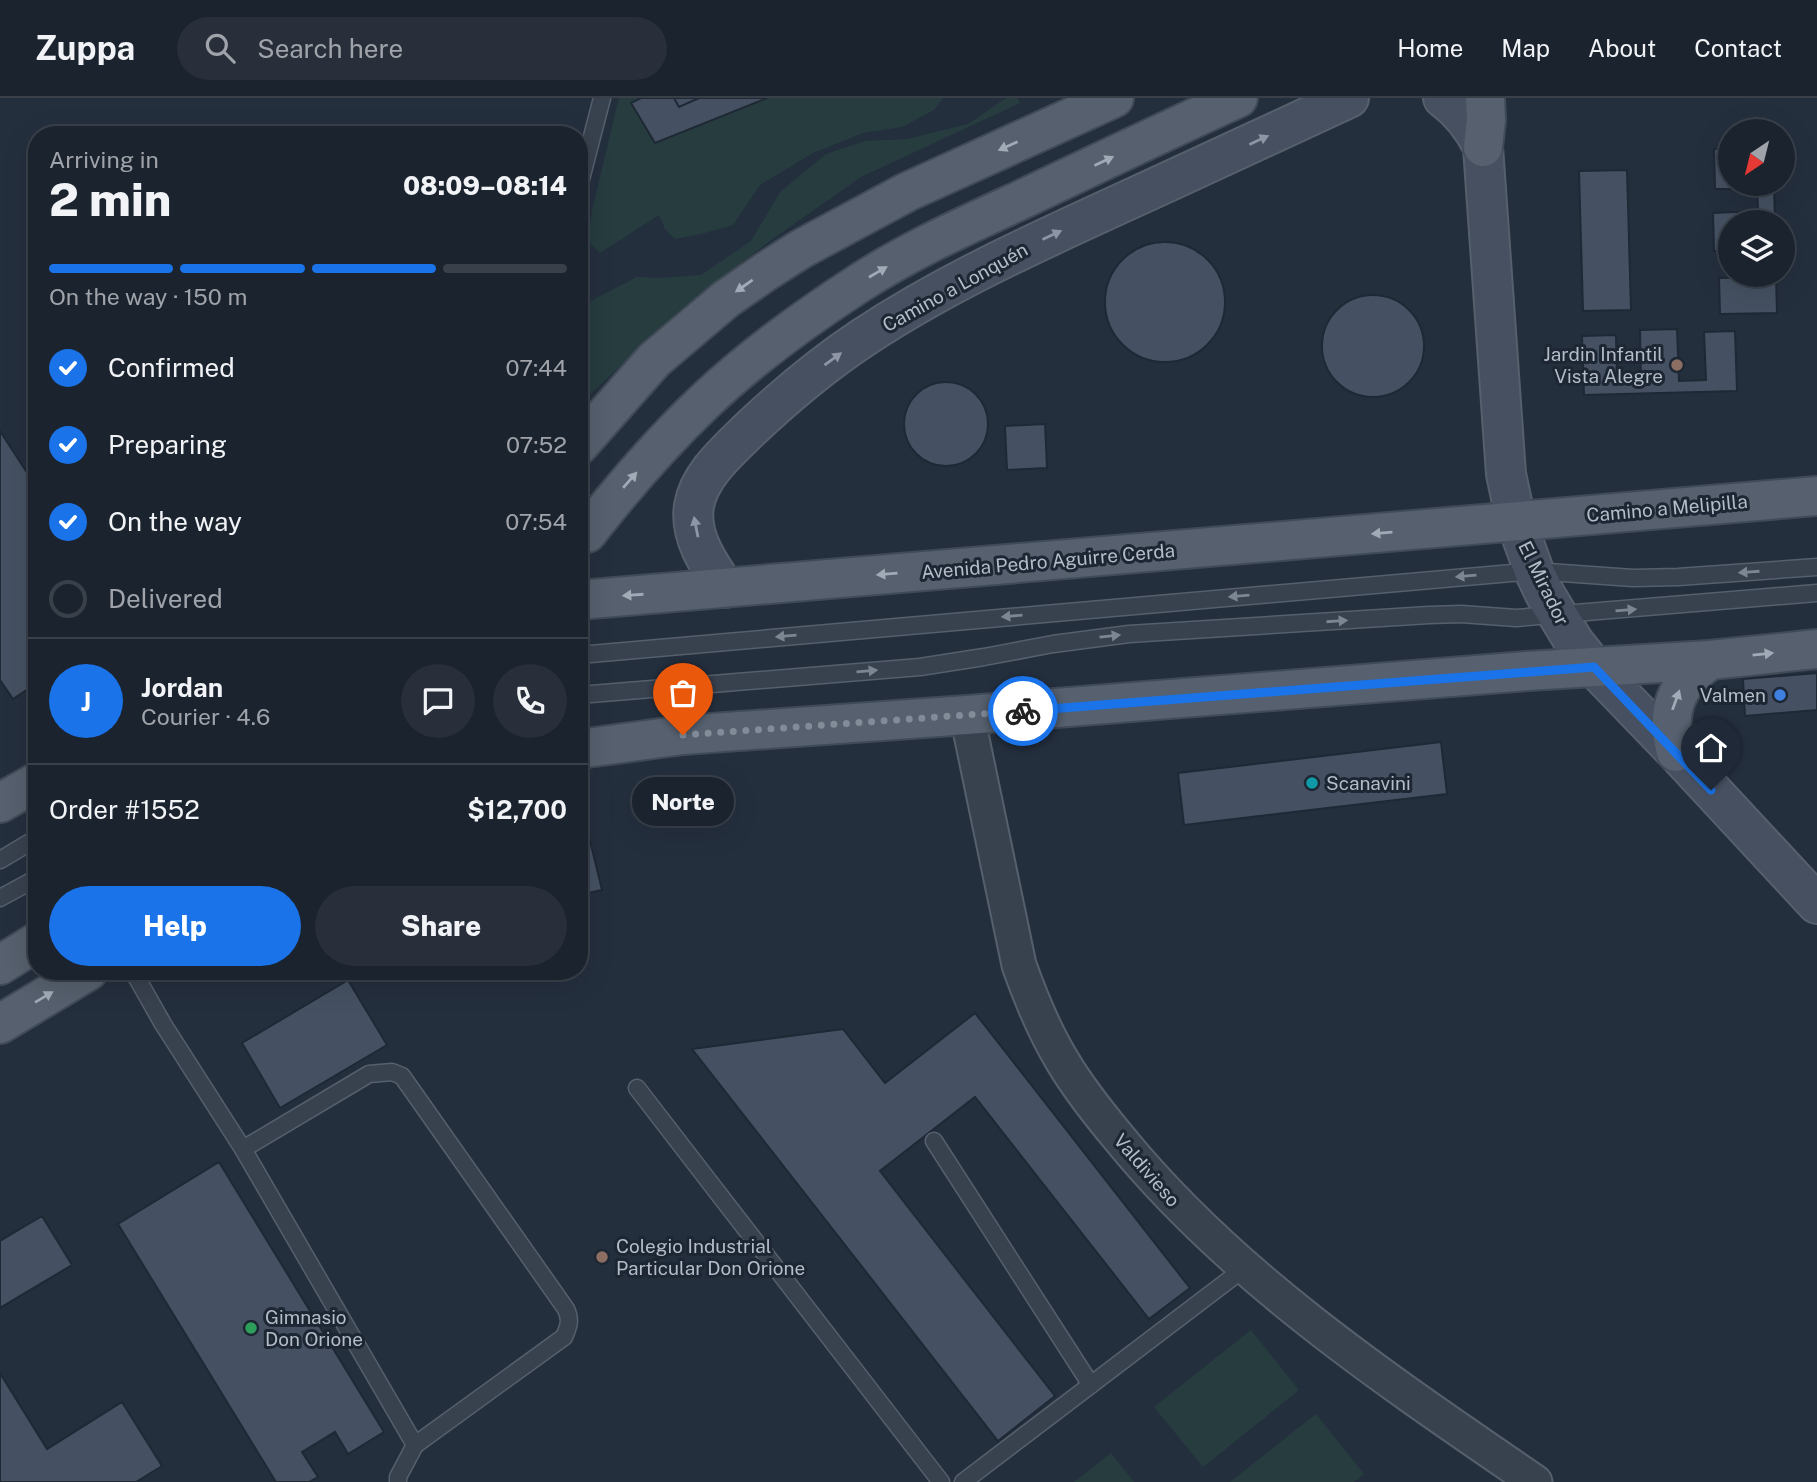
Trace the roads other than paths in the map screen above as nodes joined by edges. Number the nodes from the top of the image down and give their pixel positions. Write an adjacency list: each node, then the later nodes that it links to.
1 (602, 98): 8 (lane)
2 (1115, 98): 9 (main road, one-way to 9)
3 (1238, 98): 12 (main road, one-way to 3)
4 (1349, 98): 15 (main road, Camino a Lonquén, one-way to 4)
5 (1443, 98): 7 (main road, El Mirador)
6 (1485, 98): 7 (main road)
7 (1483, 147): 11 (main road, El Mirador)
8 (588, 152)
9 (588, 435)
10 (1817, 496): 11 (main road, Camino a Melipilla)
11 (1516, 522): 14 (main road, El Mirador); 15 (main road, Avenida Pedro Aguirre Cerda, one-way to 15)
12 (588, 532)
13 (1817, 567): 14 (lane, one-way to 14)
14 (1534, 571): 18 (main road, El Mirador); 20 (lane, one-way to 20)
15 (725, 587): 17 (main road, Avenida Pedro Aguirre Cerda, one-way to 17)
16 (1817, 593): 18 (lane, one-way to 16)
17 (588, 599)
18 (1558, 615): 22 (main road, El Mirador); 23 (lane, one-way to 18)
19 (1817, 649): 21 (main road, one-way to 19)
20 (588, 654)
21 (1710, 660): 22 (main road); 26 (main road, one-way to 21)
22 (1594, 667): 24 (main road); 26 (main road, El Mirador)
23 (588, 694)
24 (967, 715): 25 (main road); 42 (street, Valdivieso)
25 (588, 748)
26 (1676, 752): 33 (main road, El Mirador)
27 (28, 787): 28 (main road)
28 (0, 803)
29 (28, 843): 30 (lane)
30 (0, 860)
31 (28, 883): 32 (lane)
32 (0, 898)
33 (1817, 904)
34 (28, 948): 35 (main road)
35 (0, 965)
36 (73, 980): 38 (main road, one-way to 36)
37 (138, 980): 41 (lane)
38 (0, 1024)
39 (637, 1088): 46 (lane)
40 (933, 1141): 43 (lane)
41 (243, 1149): 44 (lane); 44 (lane)
42 (1246, 1267): 43 (lane); 48 (street, Valdivieso)
43 (1091, 1385): 47 (lane)
44 (415, 1445): 45 (lane)
45 (398, 1482)
46 (941, 1482)
47 (963, 1482)
48 (1535, 1482)

